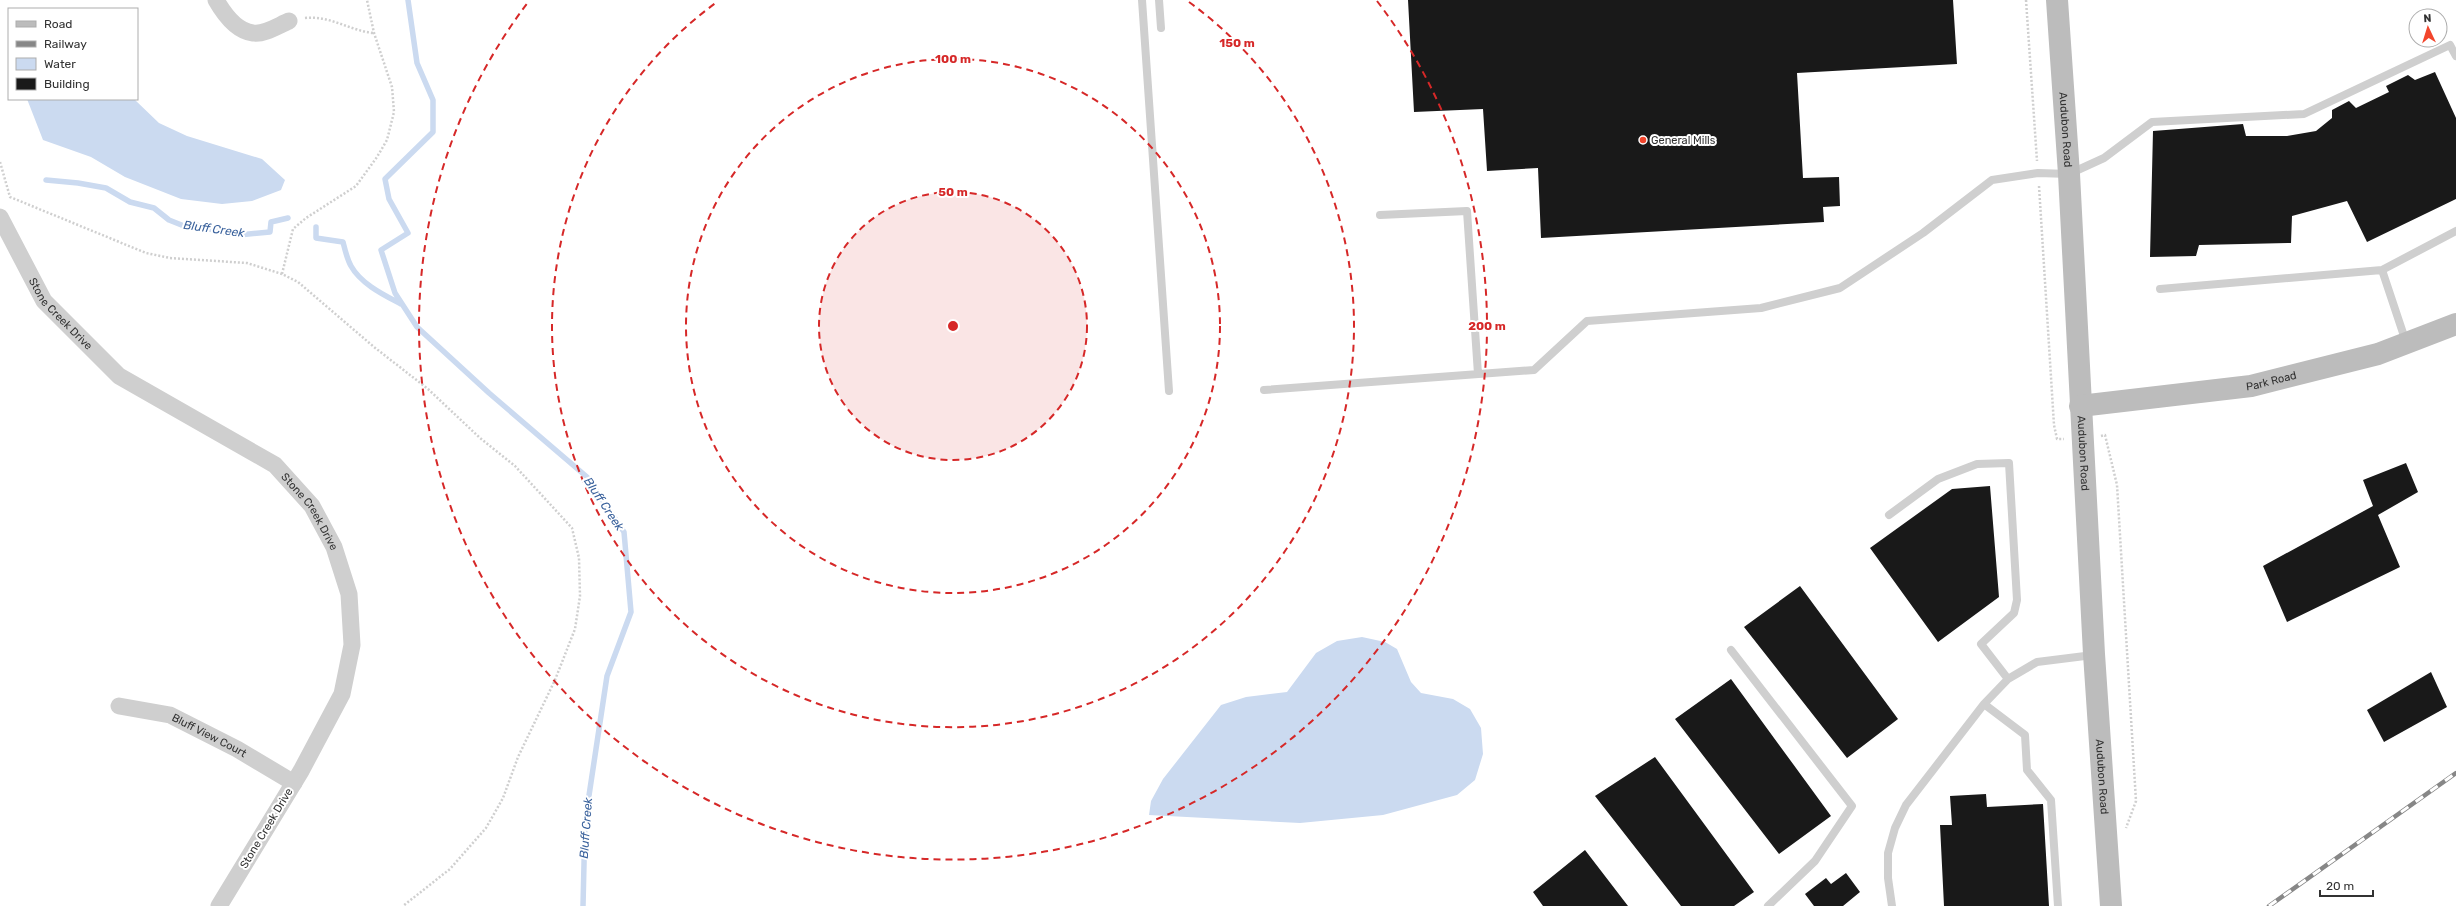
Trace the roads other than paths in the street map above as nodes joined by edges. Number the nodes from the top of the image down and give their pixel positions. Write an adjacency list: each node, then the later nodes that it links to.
1 (216, 0): 5 (street)
2 (1142, 0): 18 (lane)
3 (1159, 0): 6 (lane)
4 (2056, 0): 8 (street, Audubon Road)
5 (289, 21)
6 (1161, 28)
7 (2456, 56): 8 (lane)
8 (2069, 174): 16 (lane); 19 (street, Audubon Road)
9 (1380, 215): 16 (lane)
10 (0, 217): 26 (street, Stone Creek Drive)
11 (2456, 231): 12 (lane)
12 (2382, 270): 13 (lane); 15 (lane)
13 (2160, 289)
14 (2456, 324): 15 (street, Park Road)
15 (2406, 343): 19 (street, Park Road)
16 (1478, 374): 17 (lane)
17 (1264, 390)
18 (1169, 391)
19 (2080, 406): 22 (street, Audubon Road)
20 (1889, 515): 23 (lane)
21 (1732, 650): 28 (lane)
22 (2094, 654): 23 (lane); 31 (street, Audubon Road)
23 (2008, 679): 24 (lane)
24 (1984, 704): 29 (lane); 30 (lane)
25 (119, 706): 26 (street, Bluff View Court)
26 (294, 783): 27 (street, Stone Creek Drive)
27 (219, 906)
28 (1768, 906)
29 (1892, 906)
30 (2058, 906)
31 (2112, 906)

